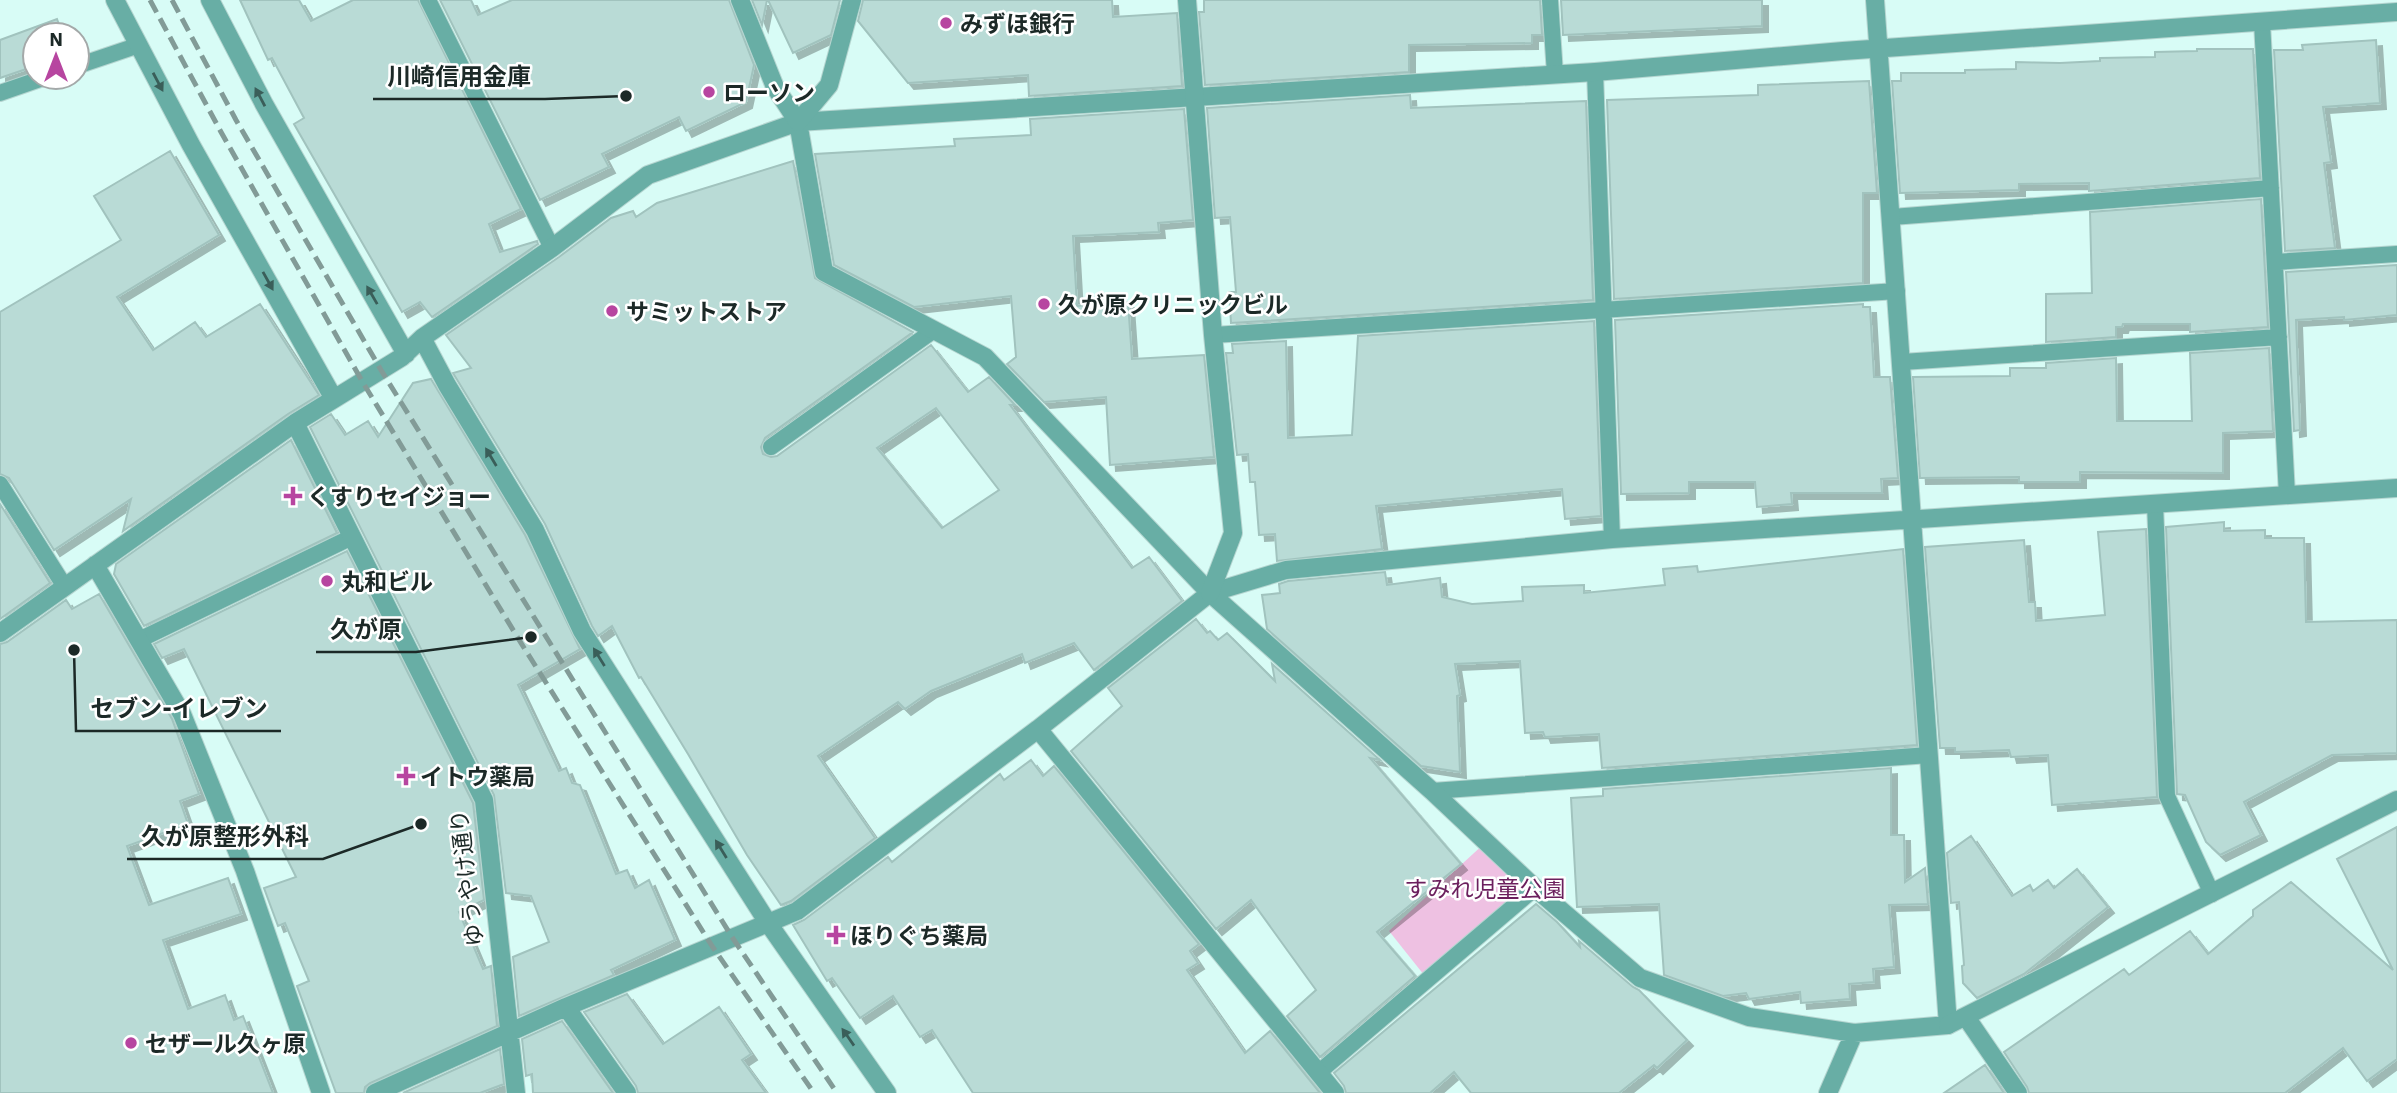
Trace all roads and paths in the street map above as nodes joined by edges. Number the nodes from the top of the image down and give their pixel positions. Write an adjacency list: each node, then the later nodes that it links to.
1 (115, 0): 11 (street)
2 (210, 0): 31 (street, one-way to 2)
3 (428, 0): 22 (lane)
4 (740, 0): 19 (street)
5 (852, 0): 19 (street)
6 (1187, 0): 18 (street)
7 (1550, 0): 15 (lane)
8 (1875, 0): 12 (street)
9 (2397, 12): 10 (street)
10 (2262, 22): 12 (street); 20 (lane)
11 (139, 45): 13 (lane); 33 (street, one-way to 33)
12 (1879, 49): 14 (street); 21 (street)
13 (91, 61)
14 (1595, 72): 15 (street); 26 (lane)
15 (1555, 74): 18 (street)
16 (21, 86): 17 (lane)
17 (0, 93)
18 (1195, 96): 19 (street); 28 (street)
19 (798, 122): 22 (street); 27 (street)
20 (2271, 188): 21 (lane); 24 (lane)
21 (1892, 217): 25 (street)
22 (552, 248): 30 (street)
23 (2397, 254): 24 (lane)
24 (2275, 262): 29 (lane)
25 (1897, 290): 26 (lane); 32 (street)
26 (1604, 310): 28 (lane); 42 (lane)
27 (934, 330): 35 (lane); 45 (street)
28 (1213, 335): 45 (street)
29 (2279, 337): 32 (lane); 38 (lane)
30 (422, 338): 31 (street); 54 (street, one-way to 30)
31 (406, 354): 33 (street)
32 (1902, 362): 40 (street)
33 (334, 399): 34 (street)
34 (295, 423): 41 (street, ゆうやけ通り); 43 (street)
35 (771, 447)
36 (0, 484): 44 (lane)
37 (2397, 488): 38 (street)
38 (2287, 495): 39 (street)
39 (2155, 504): 40 (street); 53 (lane)
40 (1913, 519): 42 (street); 49 (street)
41 (352, 537): 47 (lane); 59 (street, ゆうやけ通り)
42 (1612, 539): 45 (street)
43 (95, 565): 44 (street); 47 (street)
44 (65, 587): 46 (street)
45 (1210, 593): 48 (street); 50 (street)
46 (0, 633)
47 (139, 640): 61 (street)
48 (1038, 729): 54 (street); 60 (street)
49 (1929, 755): 50 (lane); 57 (street)
50 (1432, 791): 52 (street)
51 (2397, 800): 53 (street)
52 (1535, 888): 58 (street); 60 (lane)
53 (2212, 894): 56 (street)
54 (768, 923): 55 (street); 65 (street, one-way to 54)
55 (566, 1007): 59 (street); 64 (street)
56 (1966, 1017): 57 (street); 68 (street)
57 (1948, 1026): 58 (street)
58 (1854, 1033): 67 (street)
59 (508, 1035): 62 (street); 63 (street, ゆうやけ通り)
60 (1318, 1073): 66 (street)
61 (321, 1093)
62 (375, 1093)
63 (516, 1093)
64 (627, 1093)
65 (887, 1093)
66 (1335, 1093)
67 (1828, 1093)
68 (2018, 1093)

